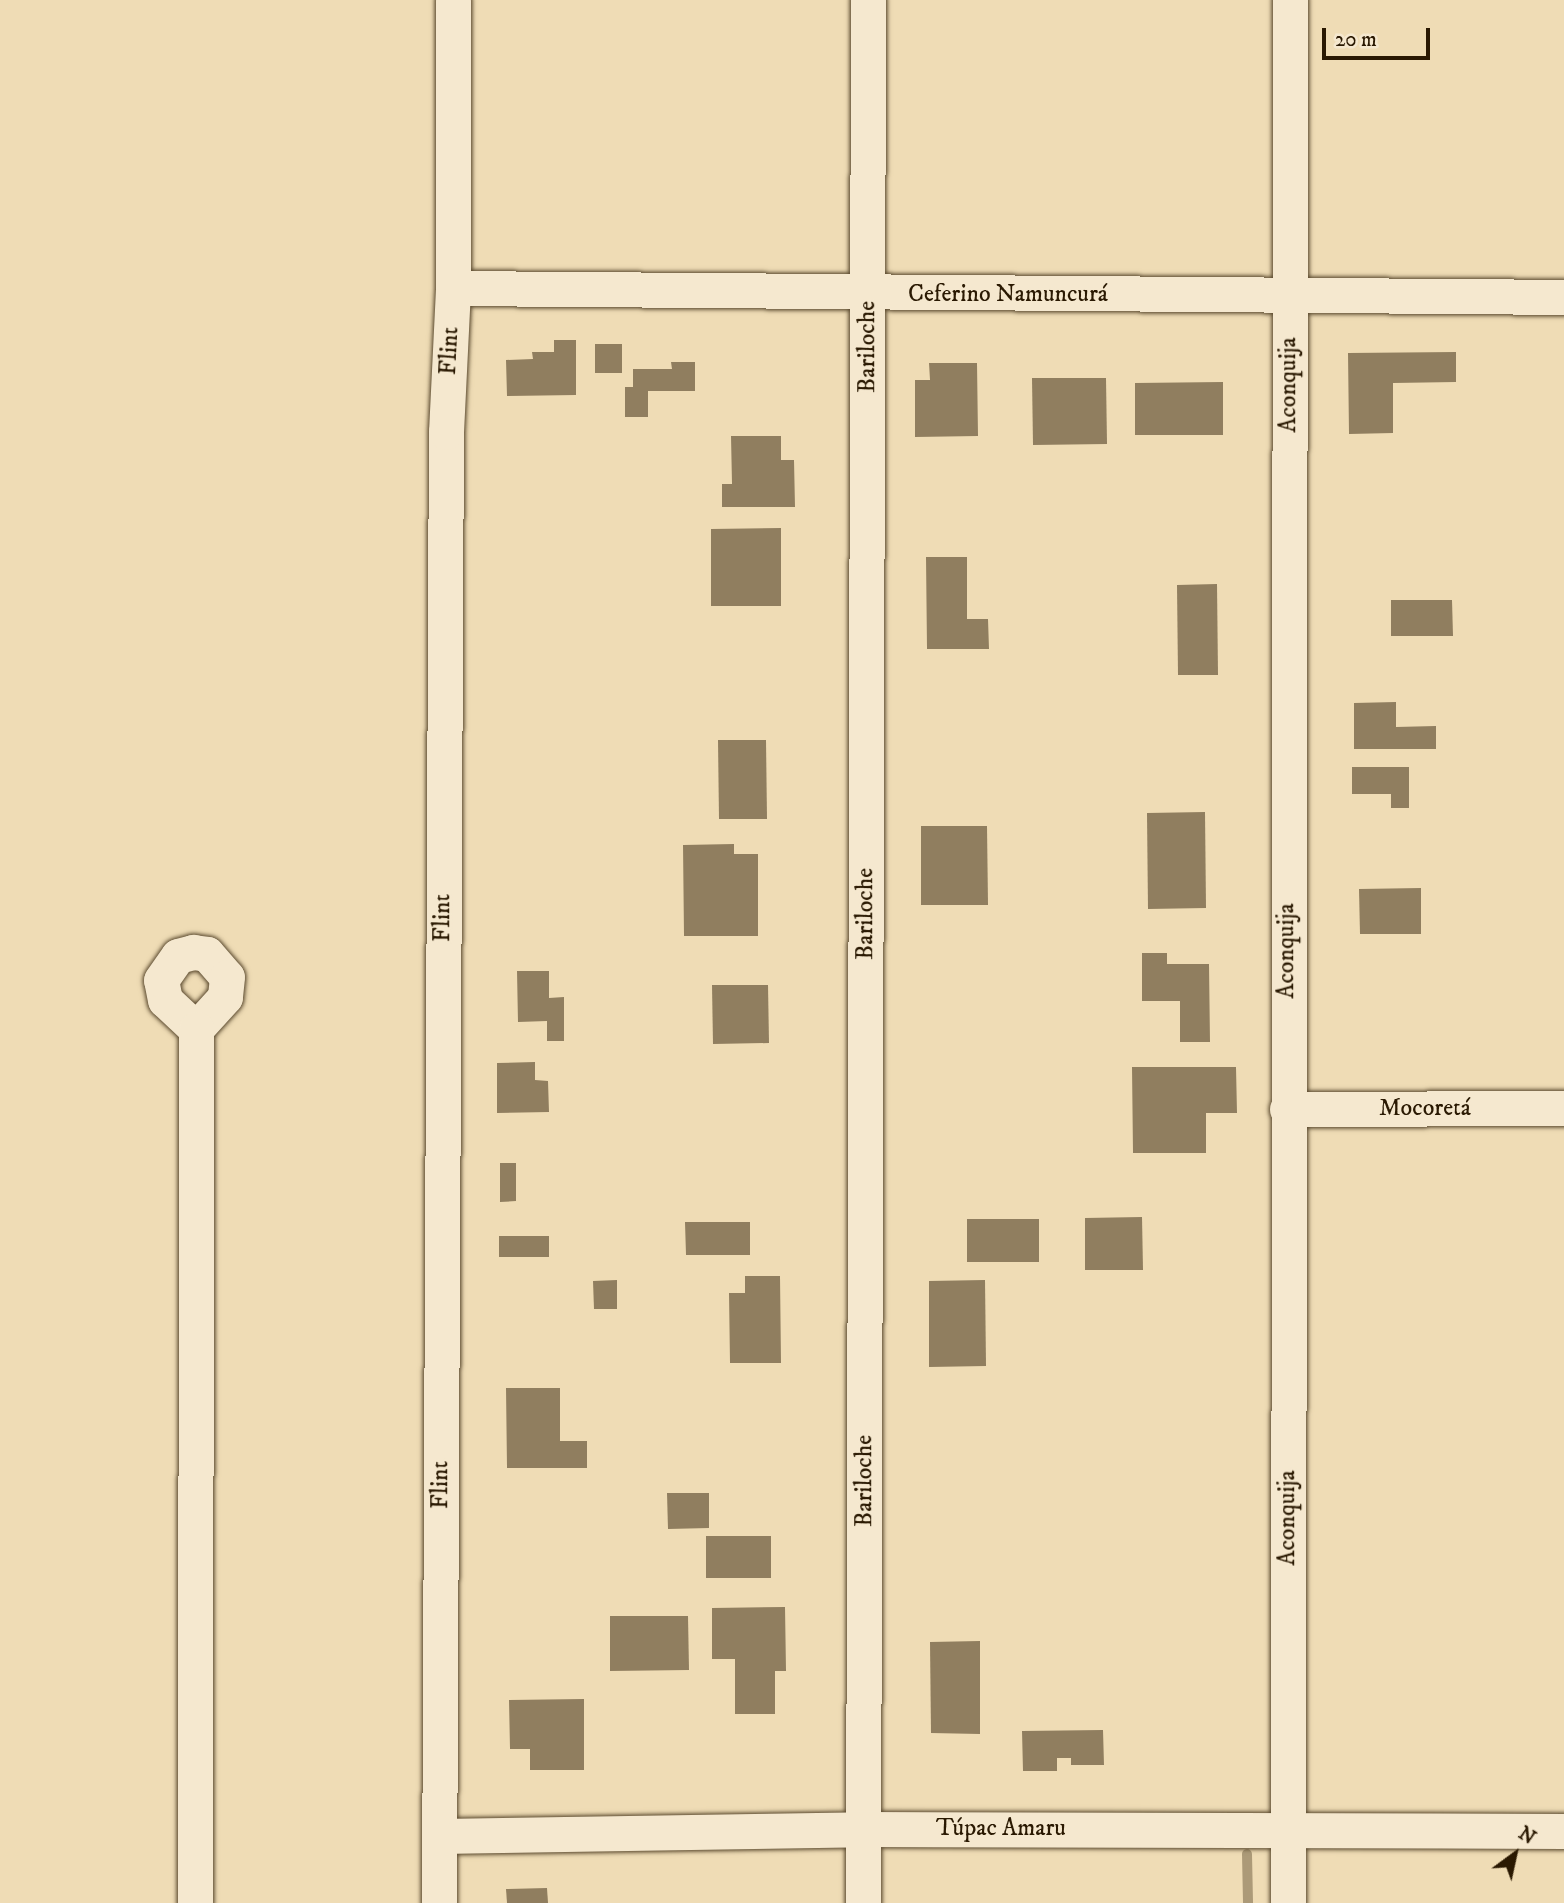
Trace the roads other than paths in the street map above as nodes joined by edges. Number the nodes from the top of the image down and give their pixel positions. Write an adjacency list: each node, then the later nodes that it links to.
1 (453, 0): 4 (street, Flint)
2 (868, 0): 5 (street, Bariloche)
3 (1290, 0): 6 (street, Aconquija)
4 (453, 288): 5 (street, Ceferino Namuncurá); 14 (street, Flint)
5 (868, 294): 6 (street, Ceferino Namuncurá); 11 (street, Bariloche)
6 (1289, 297): 7 (street, Ceferino Namuncurá); 10 (street, Aconquija)
7 (1564, 297)
8 (196, 1029): 15 (street)
9 (1564, 1108): 10 (street, Mocoretá)
10 (1287, 1109): 12 (street, Aconquija)
11 (864, 1829): 12 (street, Túpac Amaru); 14 (street, Túpac Amaru); 17 (street, Bariloche)
12 (1288, 1830): 13 (street, Túpac Amaru); 18 (street, Aconquija)
13 (1564, 1832)
14 (439, 1836): 16 (street, Flint)
15 (195, 1903)
16 (439, 1903)
17 (863, 1903)
18 (1288, 1903)

